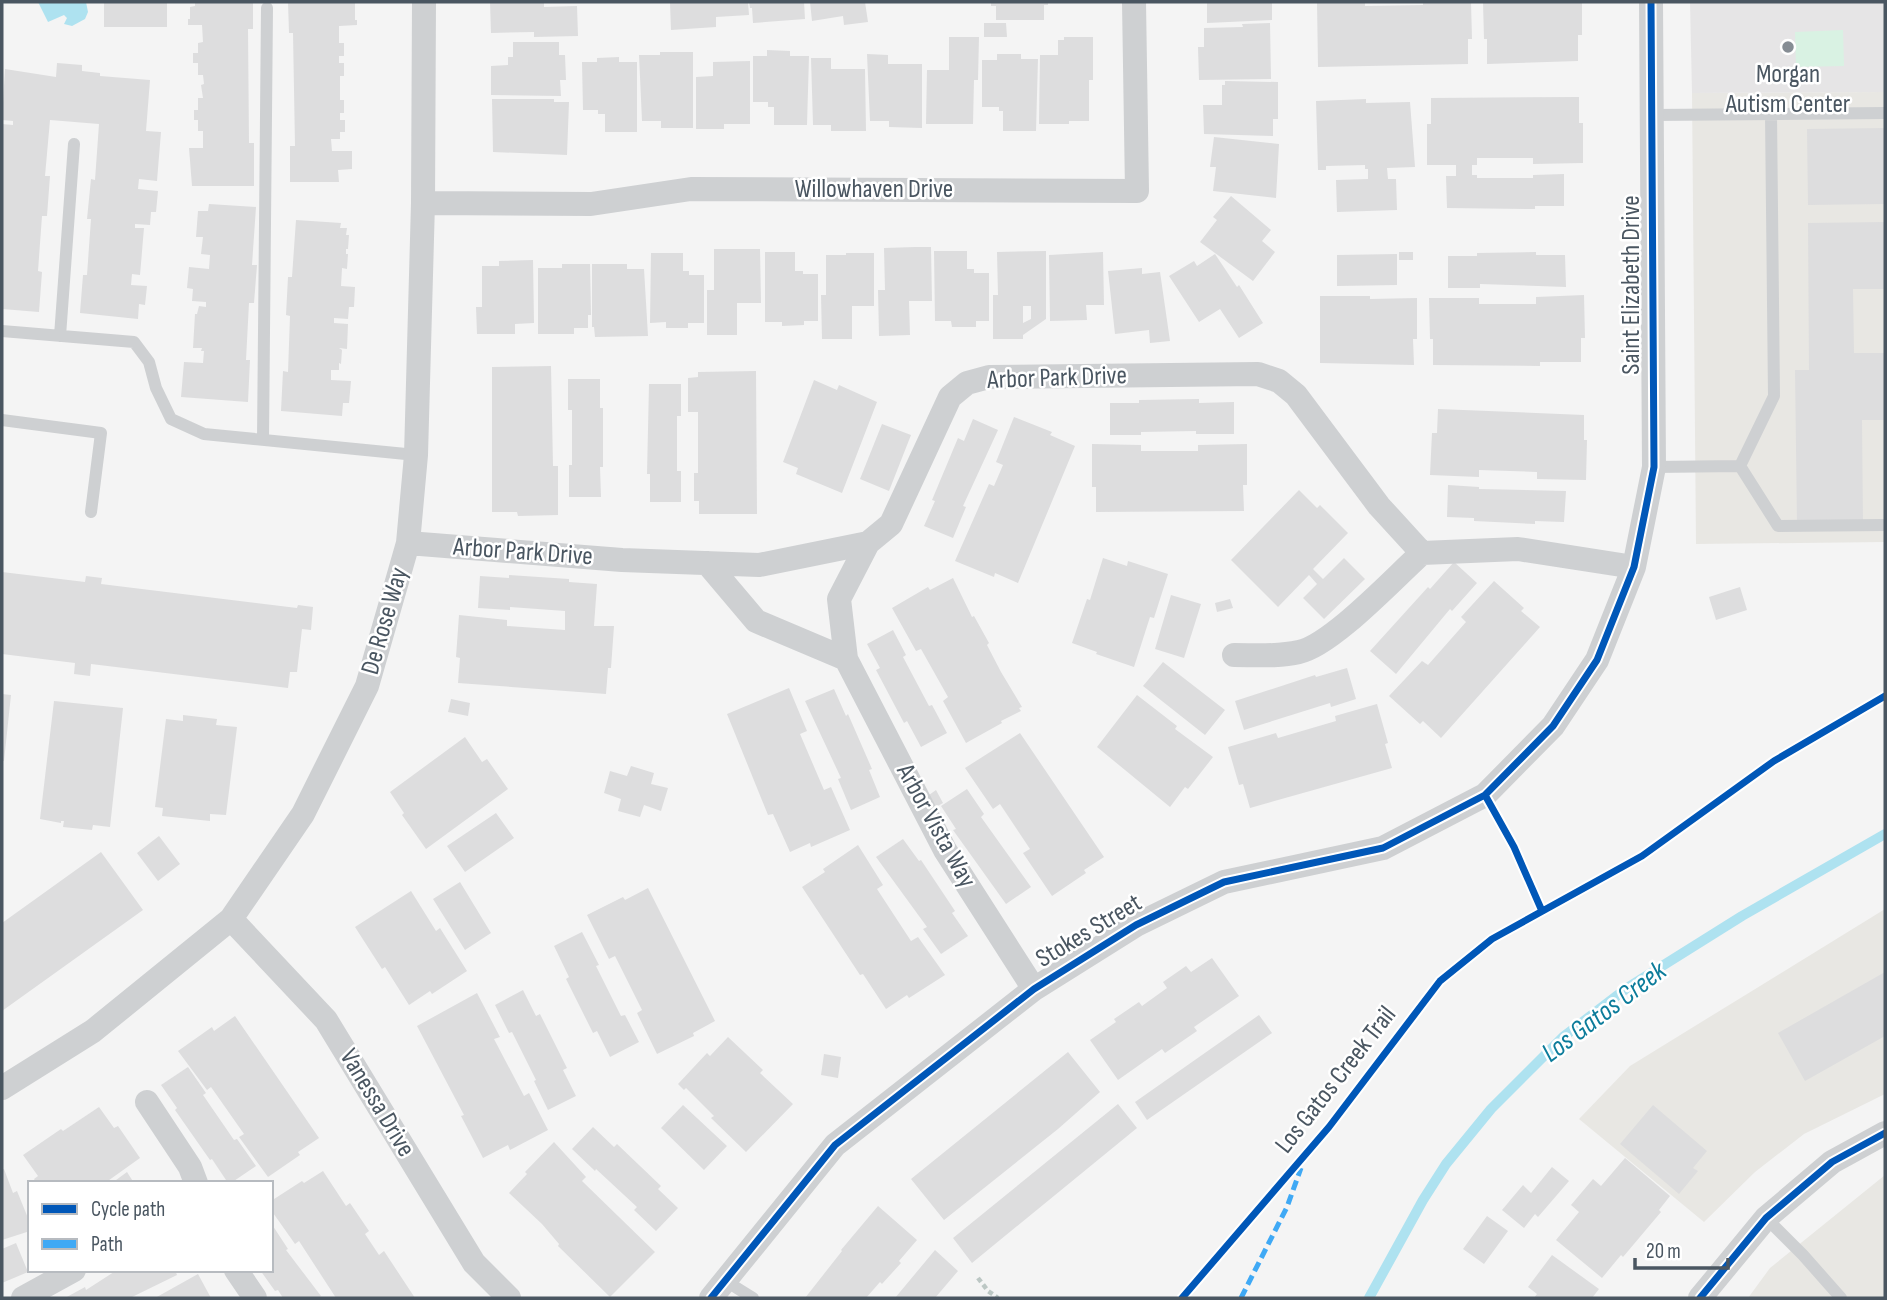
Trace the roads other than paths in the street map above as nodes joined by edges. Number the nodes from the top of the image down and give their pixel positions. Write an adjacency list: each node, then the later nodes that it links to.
1 (424, 2): 9 (street, De Rose Way)
2 (1134, 2): 9 (street, Willowhaven Drive)
3 (1651, 2): 7 (street, Saint Elizabeth Drive)
4 (267, 8): 13 (lane)
5 (1885, 113): 6 (lane)
6 (1771, 114): 7 (lane); 15 (lane)
7 (1651, 115): 16 (street, Saint Elizabeth Drive)
8 (74, 144): 11 (lane)
9 (423, 203): 14 (street, De Rose Way)
10 (2, 331): 11 (lane)
11 (60, 336): 13 (lane)
12 (2, 420): 17 (lane)
13 (263, 439): 14 (lane)
14 (416, 455): 19 (street, De Rose Way)
15 (1740, 466): 16 (lane); 18 (lane)
16 (1654, 467): 23 (street, Saint Elizabeth Drive)
17 (91, 512)
18 (1885, 525)
19 (408, 543): 22 (street, Arbor Park Drive); 26 (street, De Rose Way)
20 (868, 543): 21 (street, Arbor Park Drive); 22 (street, Arbor Park Drive); 25 (street, Arbor Vista Way)
21 (1422, 553): 23 (street); 24 (street)
22 (707, 563): 25 (street)
23 (1634, 567): 27 (street, Stokes Street)
24 (1234, 655)
25 (846, 659): 27 (street, Arbor Vista Way)
26 (231, 919): 28 (street, De Rose Way); 38 (street, Vanessa Drive)
27 (1034, 989): 35 (street, Stokes Street)
28 (2, 1088)
29 (147, 1102): 31 (street)
30 (1885, 1133): 32 (street)
31 (195, 1181)
32 (1766, 1219): 40 (street); 41 (lane)
33 (70, 1272): 36 (street)
34 (237, 1272): 37 (street)
35 (718, 1289): 39 (lane)
36 (23, 1298)
37 (255, 1298)
38 (509, 1298)
39 (752, 1298)
40 (1700, 1298)
41 (1841, 1298)

